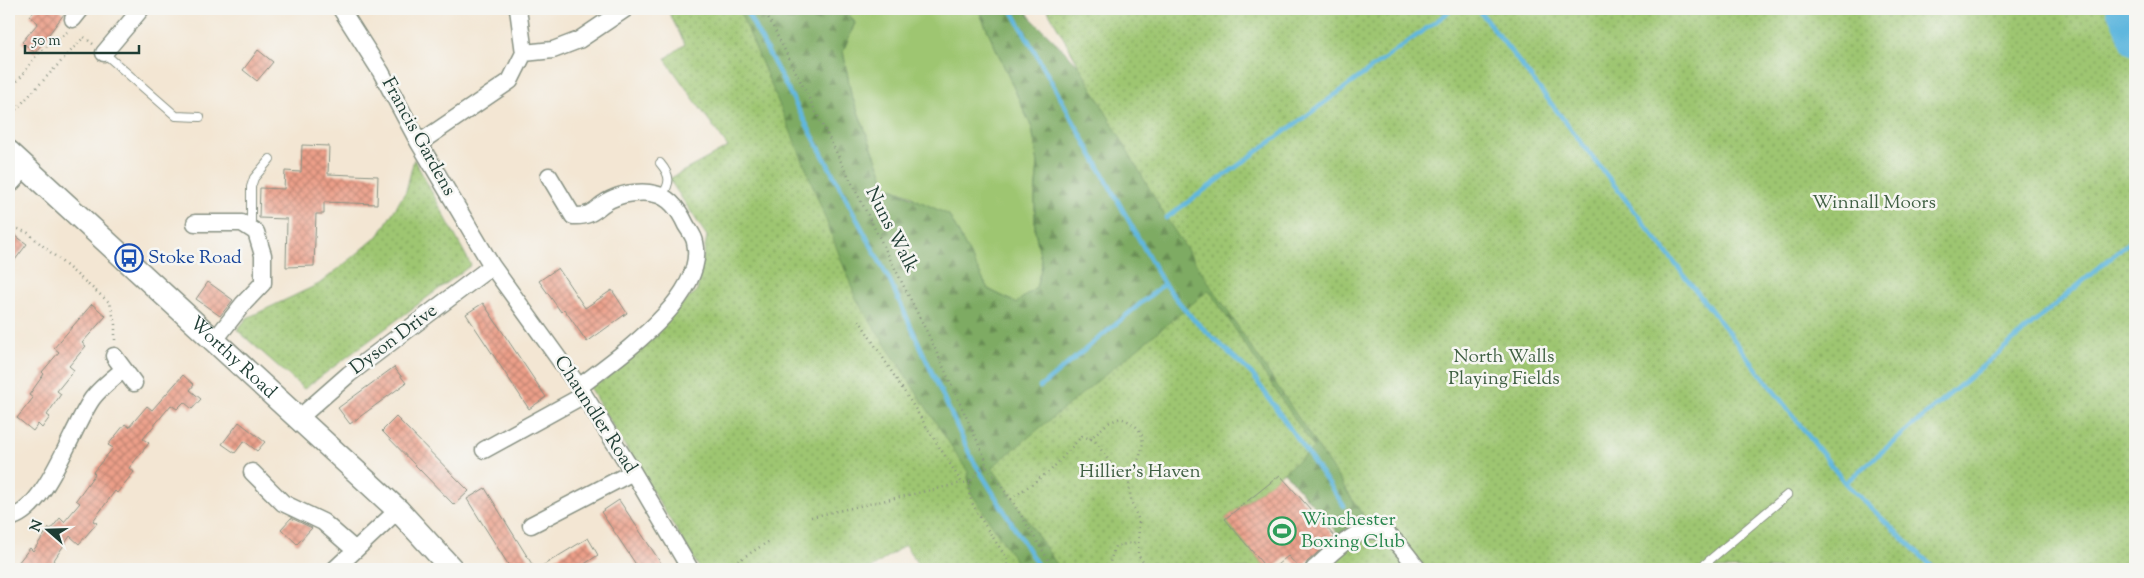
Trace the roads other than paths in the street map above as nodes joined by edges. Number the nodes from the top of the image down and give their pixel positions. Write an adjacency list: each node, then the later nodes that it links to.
1 (141, 9): 5 (street)
2 (341, 9): 8 (street, Francis Gardens)
3 (518, 9): 6 (street)
4 (625, 9): 6 (street)
5 (104, 52): 7 (lane)
6 (524, 53): 8 (street)
7 (200, 117)
8 (419, 143): 18 (street, Francis Gardens)
9 (9, 152): 12 (main road, Worthy Road)
10 (270, 159): 17 (lane)
11 (660, 163): 15 (lane)
12 (26, 168): 14 (street); 19 (main road, Worthy Road)
13 (549, 176): 15 (street)
14 (9, 186)
15 (661, 197): 21 (street)
16 (195, 223): 17 (street)
17 (251, 227): 19 (street)
18 (492, 266): 21 (street, Chaundler Road); 22 (street, Dyson Drive)
19 (214, 341): 22 (main road, Worthy Road)
20 (134, 383): 28 (street)
21 (582, 391): 23 (street); 25 (street, Chaundler Road)
22 (299, 418): 27 (main road, Worthy Road)
23 (484, 450)
24 (252, 472): 30 (street)
25 (633, 472): 29 (street); 33 (street, Chaundler Road)
26 (1787, 494): 36 (lane)
27 (398, 510): 30 (street); 32 (main road, Worthy Road)
28 (9, 518)
29 (531, 525)
30 (355, 550): 31 (street)
31 (335, 569)
32 (452, 569)
33 (690, 569)
34 (1314, 569): 35 (street)
35 (1418, 569)
36 (1699, 569)

